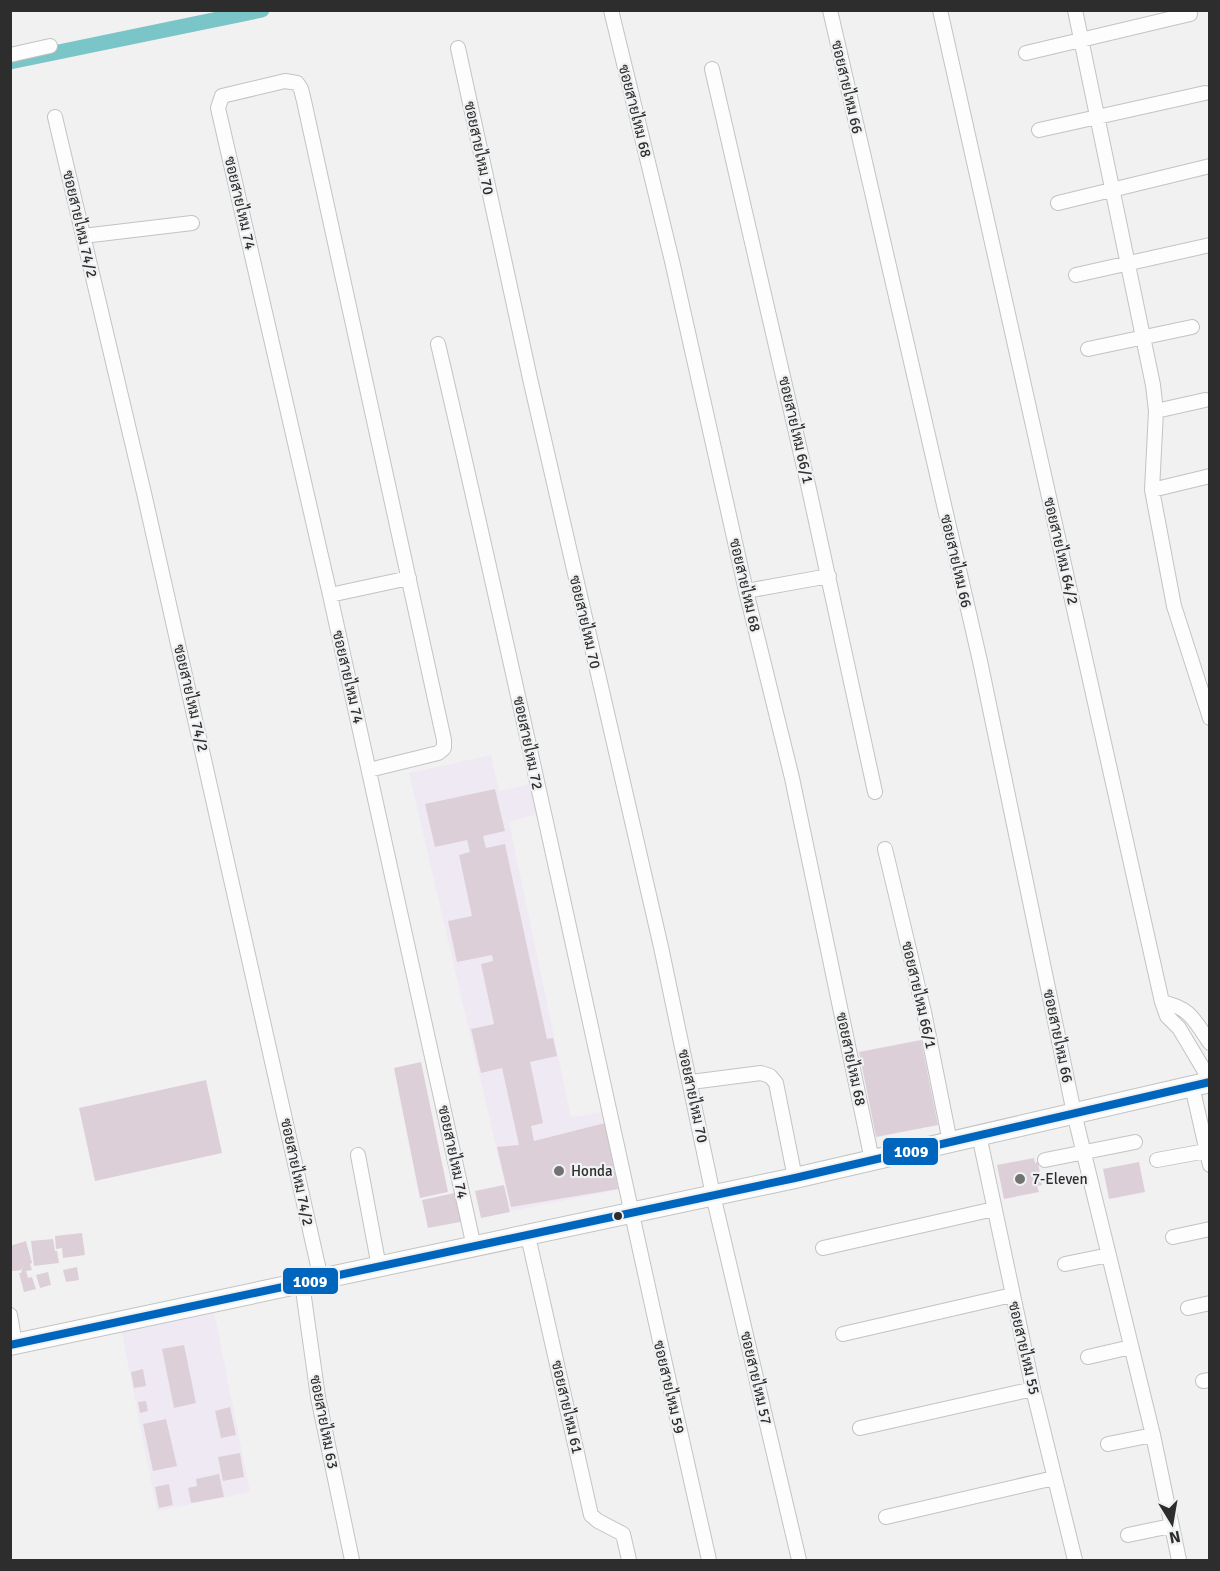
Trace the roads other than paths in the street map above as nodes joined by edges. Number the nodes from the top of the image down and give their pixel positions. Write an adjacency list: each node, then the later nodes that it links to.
1 (611, 10): 34 (street, ซอยสายไหม 68)
2 (830, 10): 44 (street, ซอยสายไหม 66)
3 (940, 10): 40 (street, ซอยสายไหม 64/2)
4 (1075, 10): 6 (street)
5 (1190, 14): 6 (street)
6 (1082, 40): 9 (street); 14 (street)
7 (50, 46): 10 (street)
8 (458, 48): 42 (street, ซอยสายไหม 70)
9 (1026, 53)
10 (10, 55)
11 (712, 69): 32 (street, ซอยสายไหม 66/1)
12 (1204, 93): 14 (street)
13 (55, 117): 20 (street, ซอยสายไหม 74/2)
14 (1099, 118): 15 (street); 17 (street)
15 (1039, 130)
16 (1209, 166): 17 (street)
17 (1114, 189): 18 (street); 22 (street)
18 (1058, 203)
19 (192, 222): 20 (street)
20 (82, 236): 66 (street, ซอยสายไหม 74/2)
21 (1209, 245): 22 (street)
22 (1129, 263): 23 (street); 25 (street)
23 (1076, 275)
24 (1192, 327): 25 (street)
25 (1145, 338): 27 (street); 29 (street)
26 (438, 344): 57 (street, ซอยสายไหม 72)
27 (1088, 349)
28 (1205, 400): 29 (street)
29 (1156, 411): 31 (street)
30 (1209, 476): 31 (street)
31 (1152, 490): 36 (street)
32 (829, 576): 34 (street); 38 (street, ซอยสายไหม 66/1)
33 (410, 578): 35 (street); 35 (street, ซอยสายไหม 74); 37 (street)
34 (746, 591): 51 (street, ซอยสายไหม 68)
35 (330, 596): 37 (street, ซอยสายไหม 74)
36 (1209, 718)
37 (369, 770): 61 (street, ซอยสายไหม 74)
38 (875, 792)
39 (885, 849): 46 (street, ซอยสายไหม 66/1)
40 (1162, 1002): 41 (street); 43 (street, ซอยสายไหม 64/2)
41 (1209, 1043)
42 (691, 1082): 54 (street); 55 (street, ซอยสายไหม 70)
43 (1204, 1082): 44 (main road); 50 (street, ซอยสายไหม 64/2)
44 (1074, 1113): 45 (main road); 48 (street, ซอยสายไหม 66)
45 (979, 1135): 46 (main road); 56 (street, ซอยสายไหม 55)
46 (950, 1142): 51 (main road)
47 (1135, 1142): 48 (street)
48 (1084, 1152): 52 (street); 63 (street, ซอยสายไหม 66)
49 (358, 1155): 65 (street)
50 (1208, 1158): 53 (street)
51 (872, 1160): 54 (main road)
52 (1046, 1160)
53 (1157, 1160)
54 (795, 1178): 55 (main road)
55 (713, 1195): 57 (main road); 86 (street, ซอยสายไหม 57)
56 (994, 1209): 62 (street); 67 (street, ซอยสายไหม 55)
57 (630, 1213): 59 (main road); 85 (street, ซอยสายไหม 59)
58 (1209, 1229): 60 (street)
59 (528, 1236): 61 (main road); 84 (street, ซอยสายไหม 61)
60 (1173, 1237)
61 (474, 1247): 65 (main road)
62 (823, 1248)
63 (1109, 1255): 64 (street); 73 (street, ซอยสายไหม 66)
64 (1065, 1264)
65 (379, 1267): 66 (main road)
66 (311, 1281): 72 (main road); 83 (street, ซอยสายไหม 63)
67 (1012, 1294): 71 (street); 75 (street, ซอยสายไหม 55)
68 (1209, 1303): 69 (street)
69 (1188, 1308)
70 (10, 1315): 72 (street)
71 (843, 1334)
72 (13, 1344)
73 (1131, 1347): 74 (street); 77 (street, ซอยสายไหม 66)
74 (1088, 1357)
75 (1033, 1389): 76 (street); 79 (street, ซอยสายไหม 55)
76 (860, 1428)
77 (1153, 1435): 78 (street); 81 (street, ซอยสายไหม 66)
78 (1108, 1444)
79 (1054, 1479): 80 (street); 87 (street, ซอยสายไหม 55)
80 (886, 1517)
81 (1171, 1526): 82 (street); 88 (street, ซอยสายไหม 66)
82 (1128, 1535)
83 (352, 1560)
84 (629, 1560)
85 (709, 1560)
86 (799, 1560)
87 (1075, 1560)
88 (1179, 1560)

